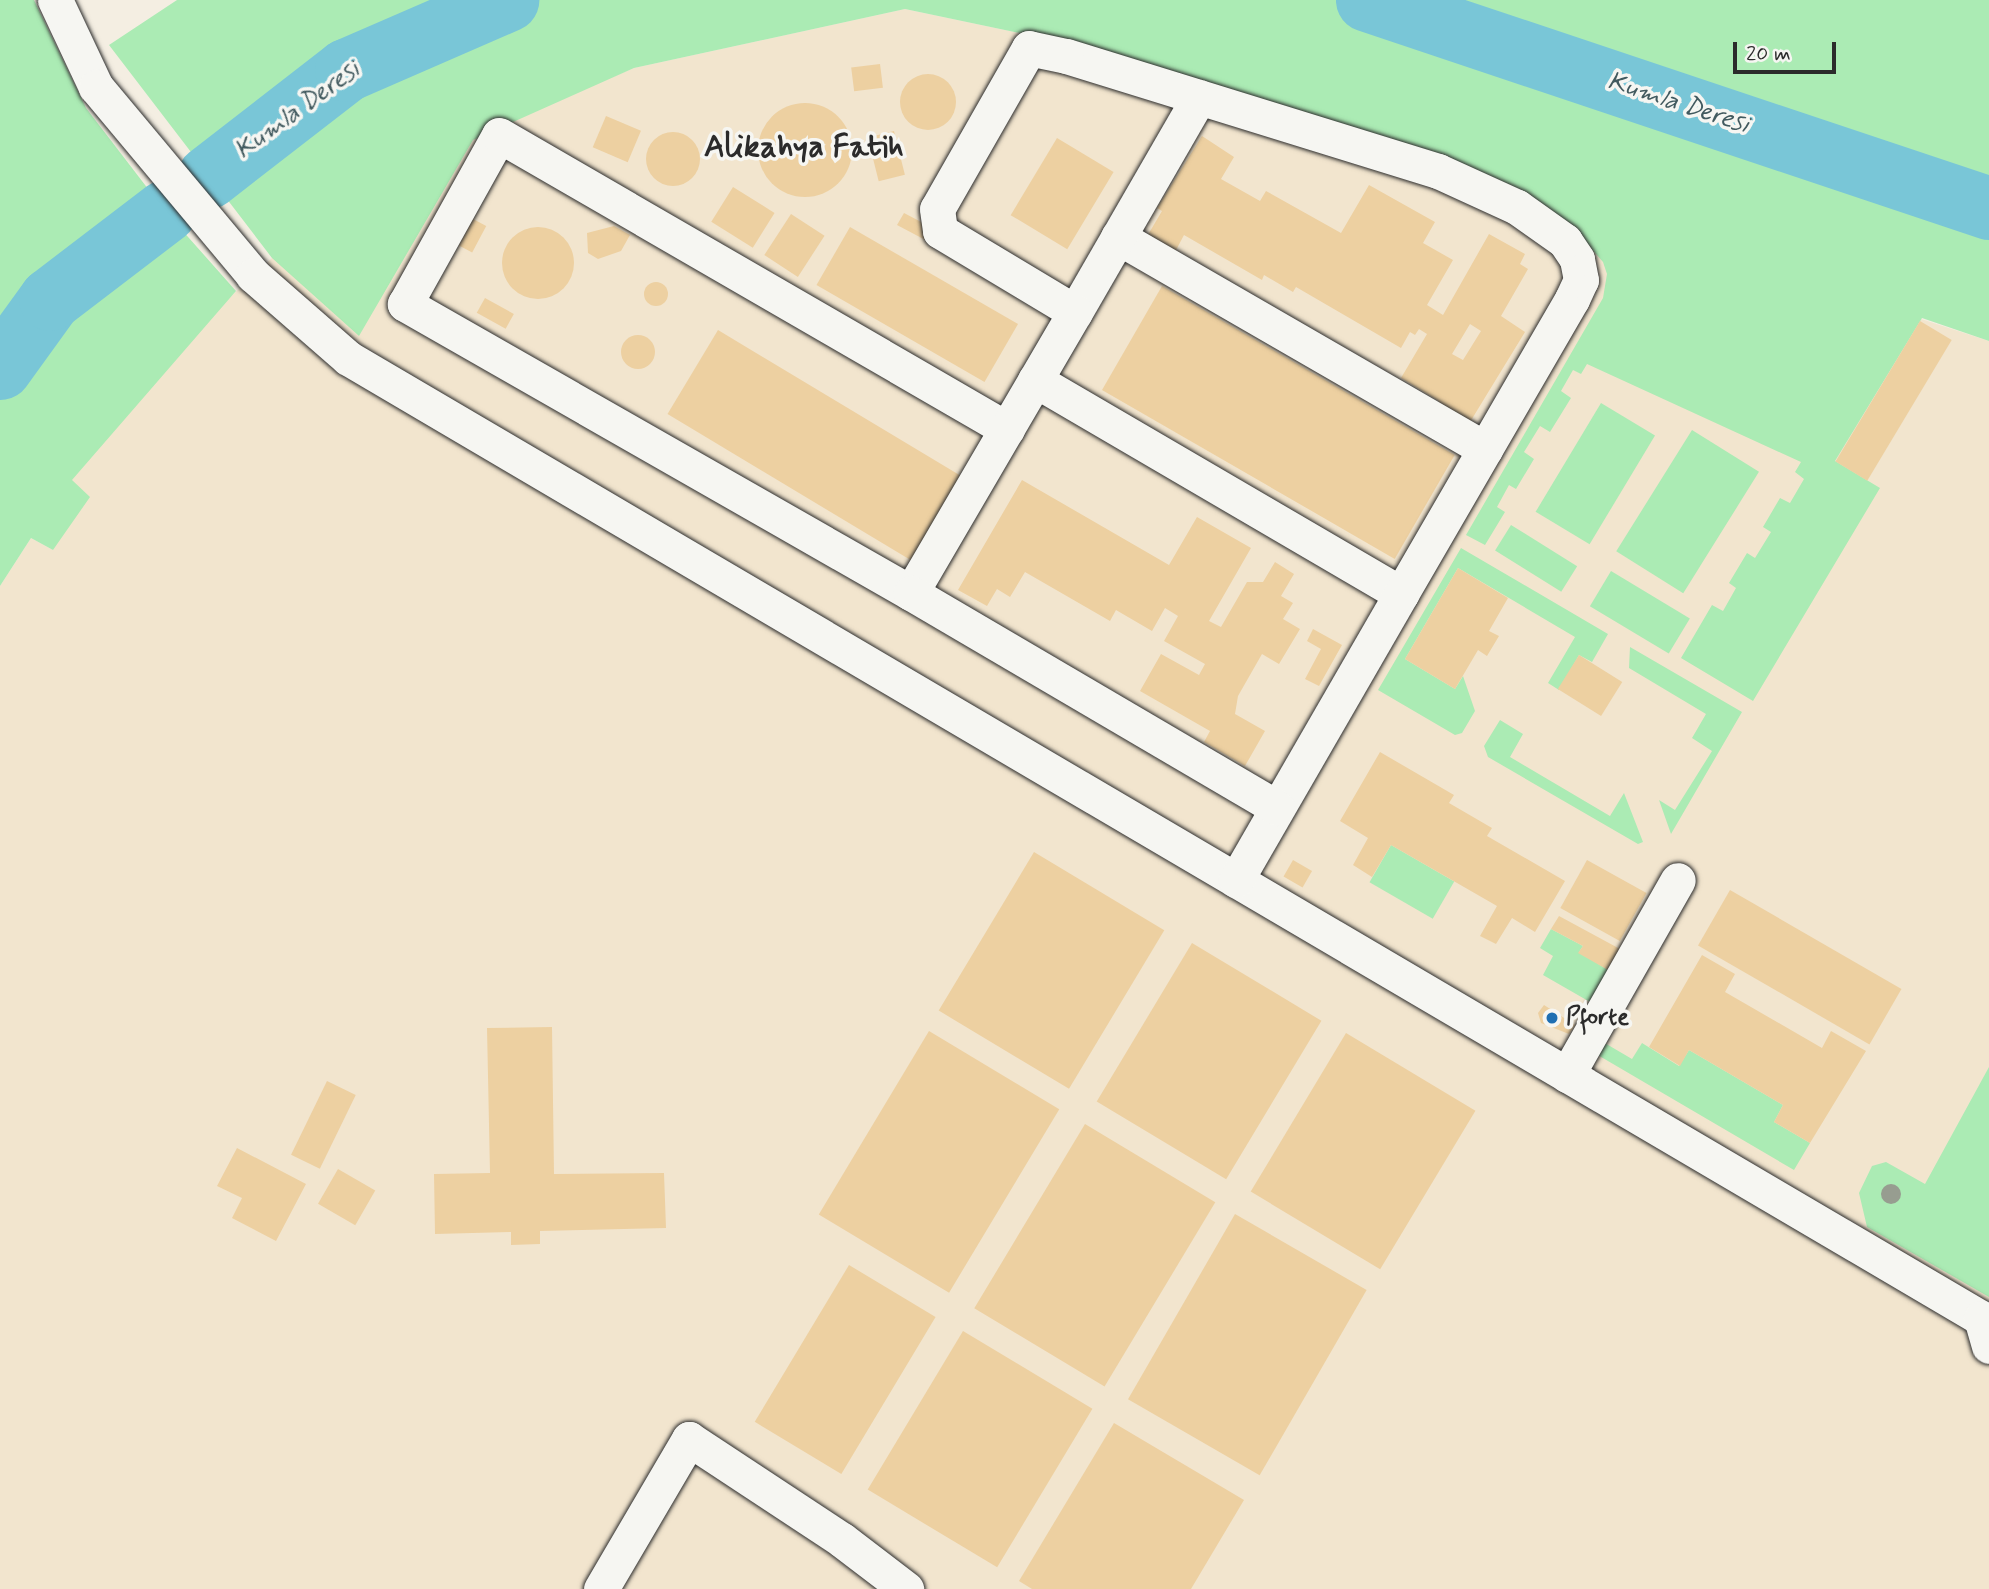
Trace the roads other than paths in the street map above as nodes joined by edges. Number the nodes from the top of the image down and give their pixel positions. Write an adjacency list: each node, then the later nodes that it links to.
1 (55, 0): 11 (lane)
2 (1199, 97): 3 (lane); 4 (lane); 7 (lane)
3 (1118, 237): 4 (lane); 7 (lane)
4 (1075, 312): 5 (lane)
5 (1035, 380): 6 (lane); 9 (lane)
6 (1007, 429): 8 (lane); 8 (lane)
7 (1485, 449): 9 (lane)
8 (911, 593): 10 (lane)
9 (1401, 594): 10 (lane)
10 (1277, 808): 11 (lane)
11 (1236, 880): 13 (lane)
12 (1678, 880): 13 (lane)
13 (1567, 1075): 14 (lane)
14 (1989, 1346)
15 (601, 1589): 16 (lane)
16 (906, 1589)

